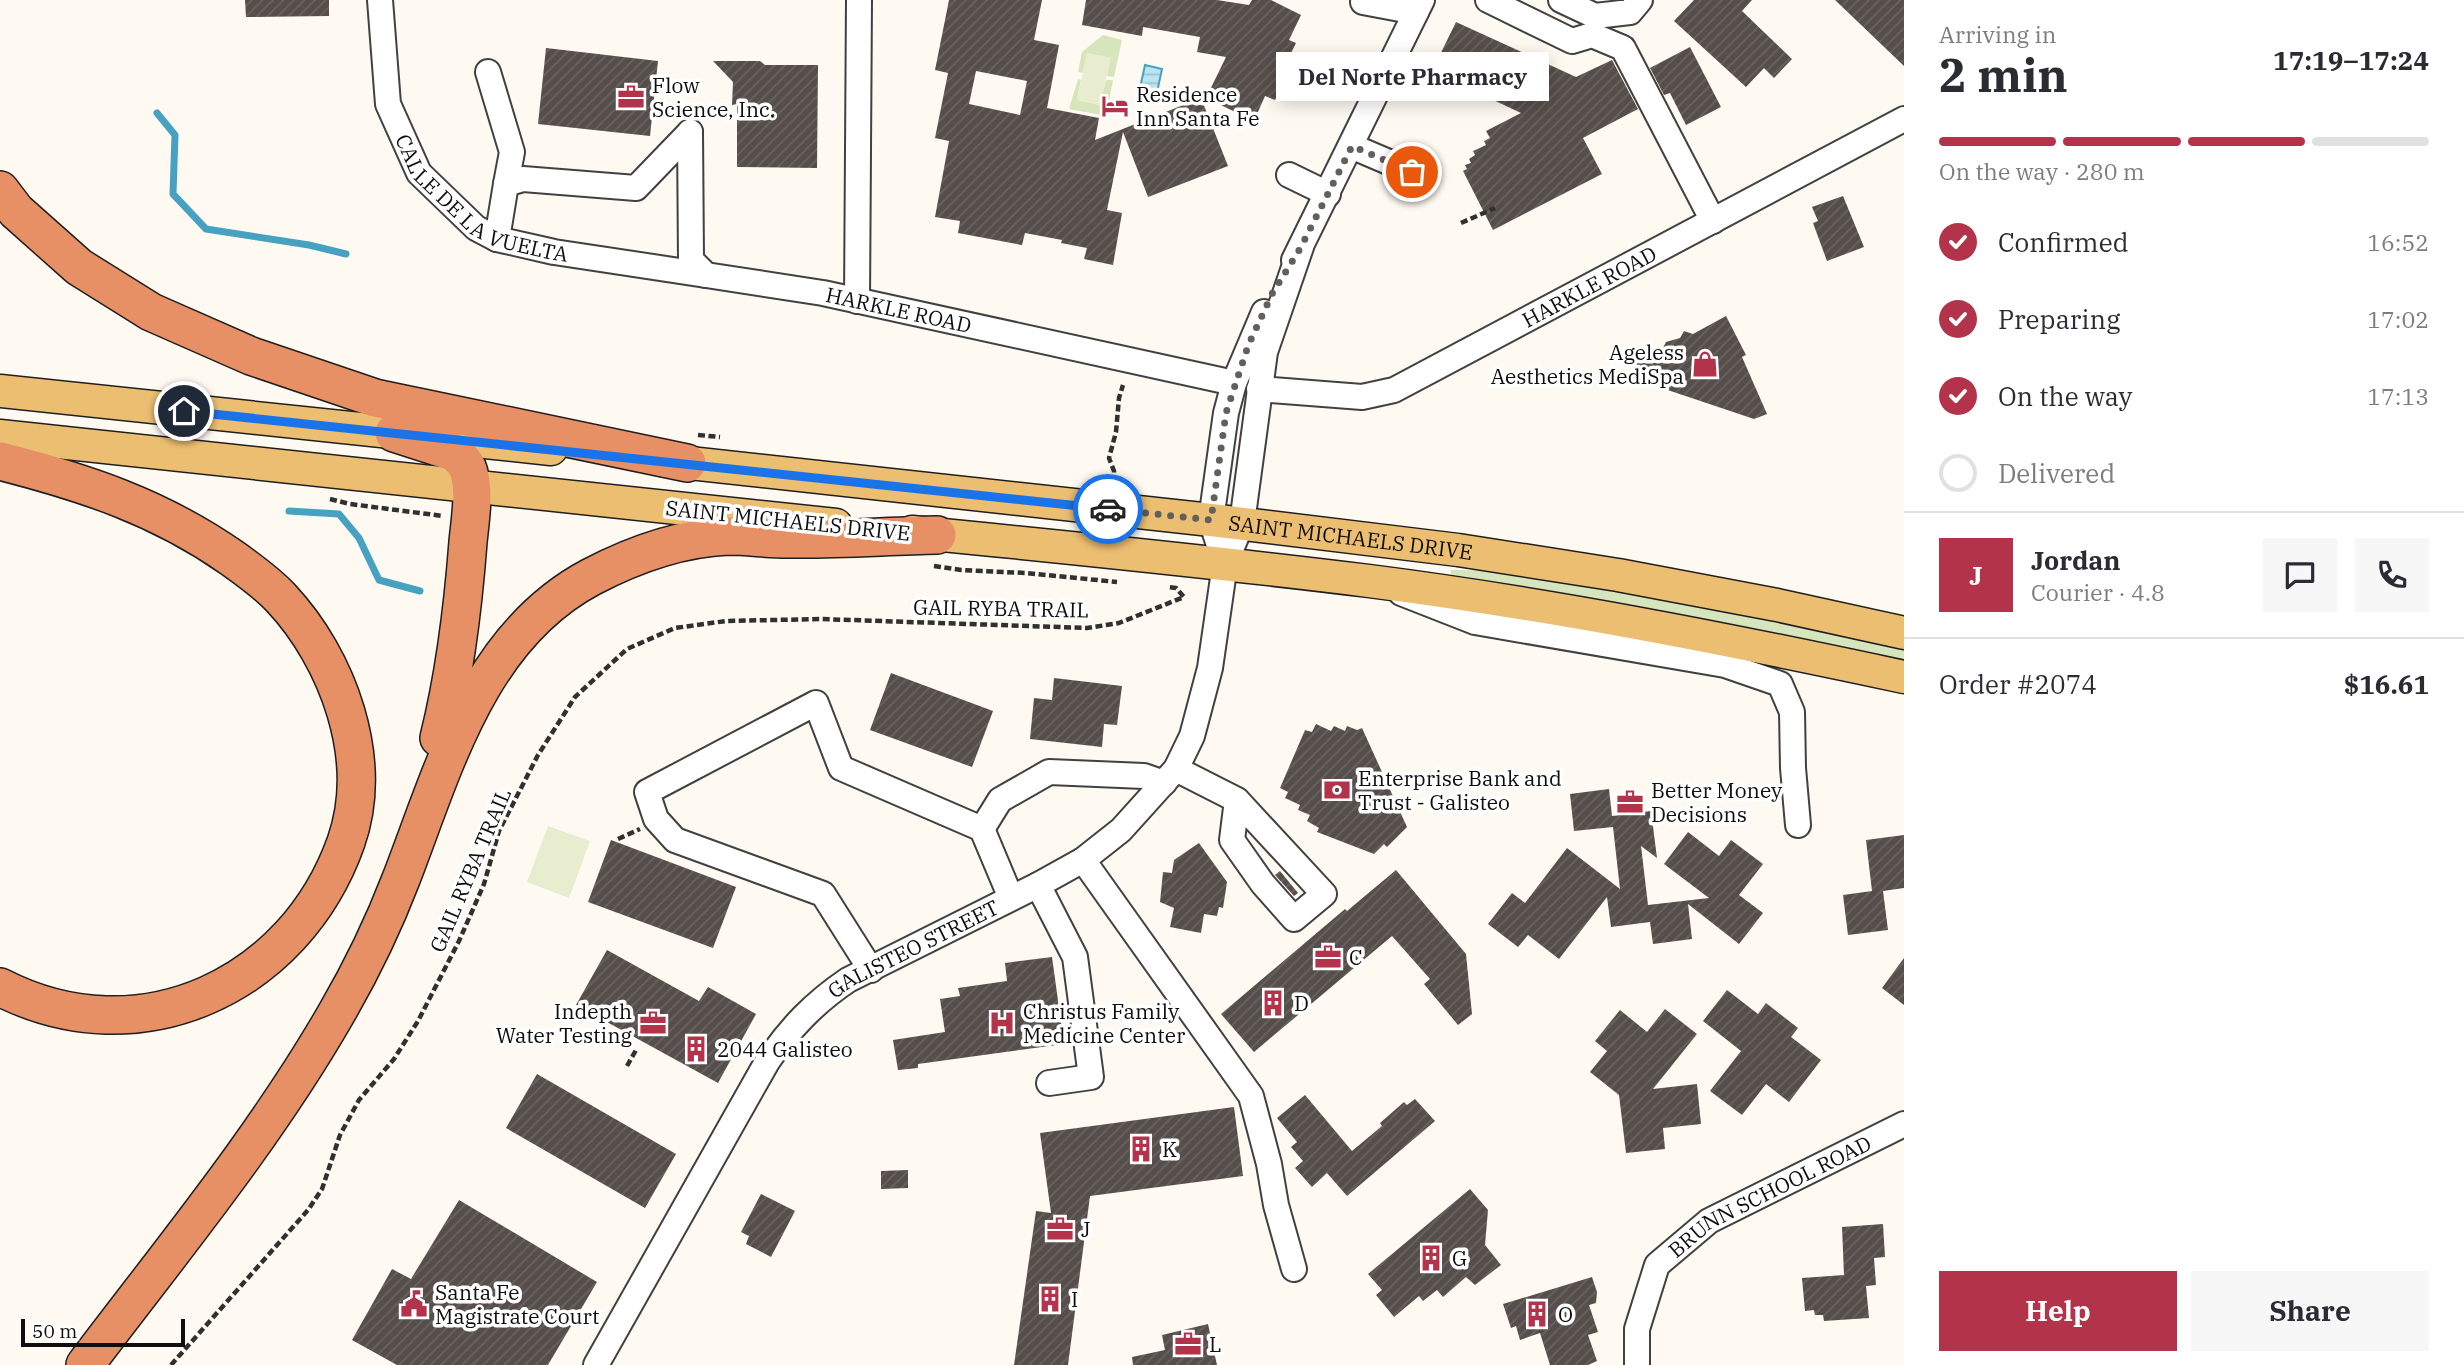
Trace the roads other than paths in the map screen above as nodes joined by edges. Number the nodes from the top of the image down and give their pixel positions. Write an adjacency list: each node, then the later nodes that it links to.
1 (380, 0): 17 (street, CALLE DE LA VUELTA)
2 (859, 0): 20 (street)
3 (1488, 0): 16 (street)
4 (1561, 0): 5 (street)
5 (1640, 0)
6 (1363, 2): 7 (street)
7 (1419, 6): 10 (street, GALISTEO STREET)
8 (488, 72): 13 (street)
9 (1904, 119): 16 (street, HARKLE ROAD)
10 (1352, 146): 11 (street); 15 (street, GALISTEO STREET)
11 (1412, 172)
12 (1290, 175): 15 (street)
13 (506, 184): 17 (street); 19 (street)
14 (0, 190): 26 (highway)
15 (1328, 194): 18 (street, GALISTEO STREET)
16 (1713, 221): 22 (street, HARKLE ROAD)
17 (497, 239): 19 (street, CALLE DE LA VUELTA)
18 (1301, 247): 21 (street, GALISTEO STREET); 22 (street, GALISTEO STREET)
19 (706, 275): 20 (street, HARKLE ROAD)
20 (857, 300): 21 (street, HARKLE ROAD)
21 (1234, 383): 29 (street, GALISTEO STREET)
22 (1259, 388): 30 (street, GALISTEO STREET)
23 (0, 391): 24 (main road, SAINT MICHAELS DRIVE)
24 (394, 433): 26 (main road, SAINT MICHAELS DRIVE); 28 (highway)
25 (0, 436): 28 (main road, SAINT MICHAELS DRIVE)
26 (690, 449): 29 (main road, SAINT MICHAELS DRIVE)
27 (0, 461): 45 (highway)
28 (470, 486): 31 (main road, SAINT MICHAELS DRIVE); 38 (highway)
29 (1211, 520): 30 (main road, SAINT MICHAELS DRIVE); 32 (street, GALISTEO STREET)
30 (1242, 523): 32 (street, GALISTEO STREET); 34 (main road, SAINT MICHAELS DRIVE)
31 (937, 535): 32 (main road, SAINT MICHAELS DRIVE); 38 (highway)
32 (1224, 564): 33 (main road, SAINT MICHAELS DRIVE); 36 (street, GALISTEO STREET)
33 (1371, 582): 35 (main road, SAINT MICHAELS DRIVE); 39 (street)
34 (1904, 633)
35 (1904, 677)
36 (1170, 776): 37 (street); 40 (street); 41 (street, GALISTEO STREET)
37 (1237, 800): 37 (street)
38 (425, 811): 49 (highway)
39 (1798, 825)
40 (982, 829): 43 (street); 44 (street)
41 (1083, 860): 42 (street, GALISTEO STREET); 48 (street)
42 (1038, 885): 43 (street, GALISTEO STREET); 46 (street)
43 (1011, 898): 44 (street, GALISTEO STREET)
44 (871, 970): 50 (street, GALISTEO STREET)
45 (0, 986)
46 (1049, 1083)
47 (1904, 1124): 51 (street, BRUNN SCHOOL ROAD)
48 (1294, 1269)
49 (85, 1365)
50 (596, 1365)
51 (1637, 1365)

